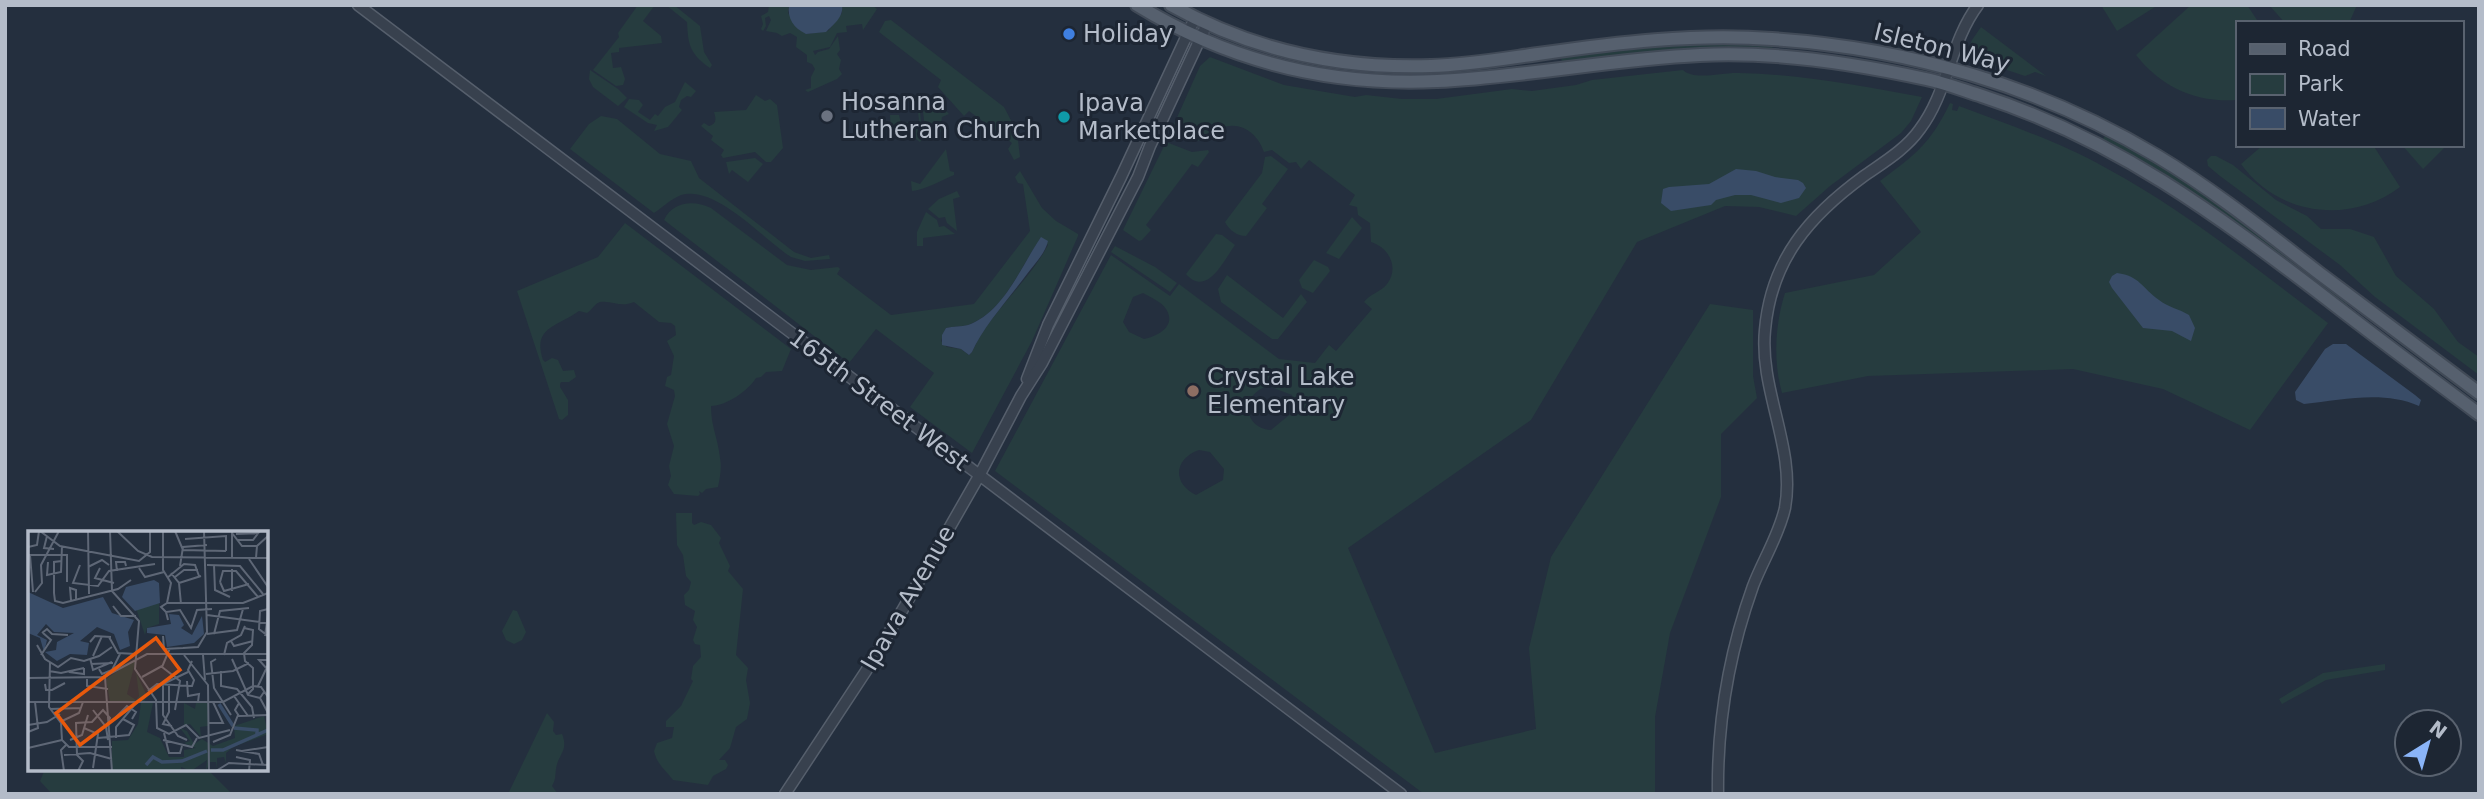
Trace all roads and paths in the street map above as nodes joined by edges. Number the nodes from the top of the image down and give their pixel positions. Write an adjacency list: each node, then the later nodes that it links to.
1 (358, 5): 13 (street, 165th Street West)
2 (1137, 5): 7 (main road, Isleton Way)
3 (1171, 5): 5 (main road, Isleton Way)
4 (1978, 5): 9 (street)
5 (1195, 18): 6 (main road, Isleton Way); 7 (street, Ipava Avenue)
6 (1207, 23): 8 (street, Ipava Avenue); 9 (main road, Isleton Way)
7 (1187, 33): 8 (main road, Isleton Way); 11 (street, Ipava Avenue)
8 (1200, 39): 9 (main road, Isleton Way); 11 (street, Ipava Avenue)
9 (1945, 74): 10 (main road, Isleton Way); 12 (main road, Isleton Way); 16 (street)
10 (2479, 393)
11 (1021, 396): 13 (street, Ipava Avenue)
12 (2479, 414)
13 (979, 476): 14 (street, Ipava Avenue); 15 (street, 165th Street West)
14 (785, 794)
15 (1401, 794)
16 (1718, 794)

